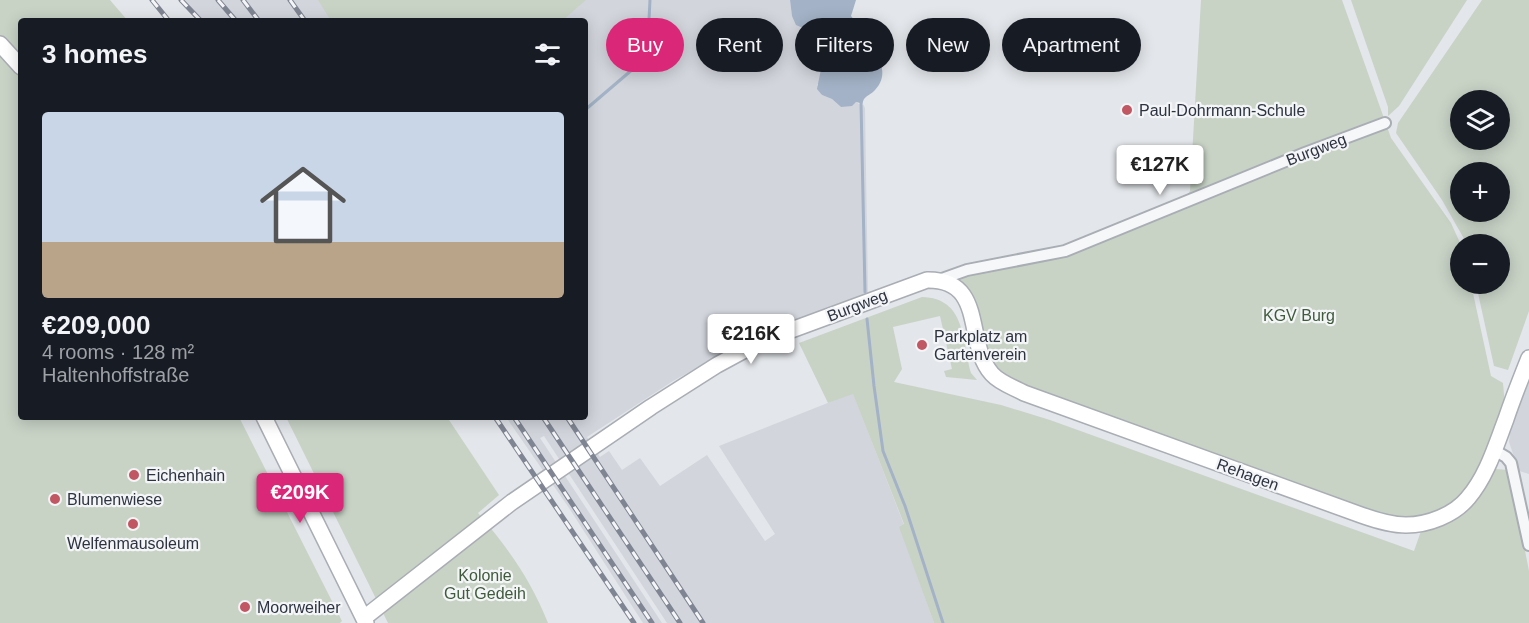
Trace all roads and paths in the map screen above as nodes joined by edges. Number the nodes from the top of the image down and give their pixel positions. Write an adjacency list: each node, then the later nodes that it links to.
1 (0, 44): 2 (street)
2 (18, 64)
3 (1385, 123): 4 (street, Burgweg)
4 (939, 280): 7 (street, Rehagen); 9 (street, Burgweg)
5 (1529, 358): 7 (street, Rehagen)
6 (265, 420): 9 (street)
7 (1494, 450): 8 (street)
8 (1529, 545)
9 (362, 621)

